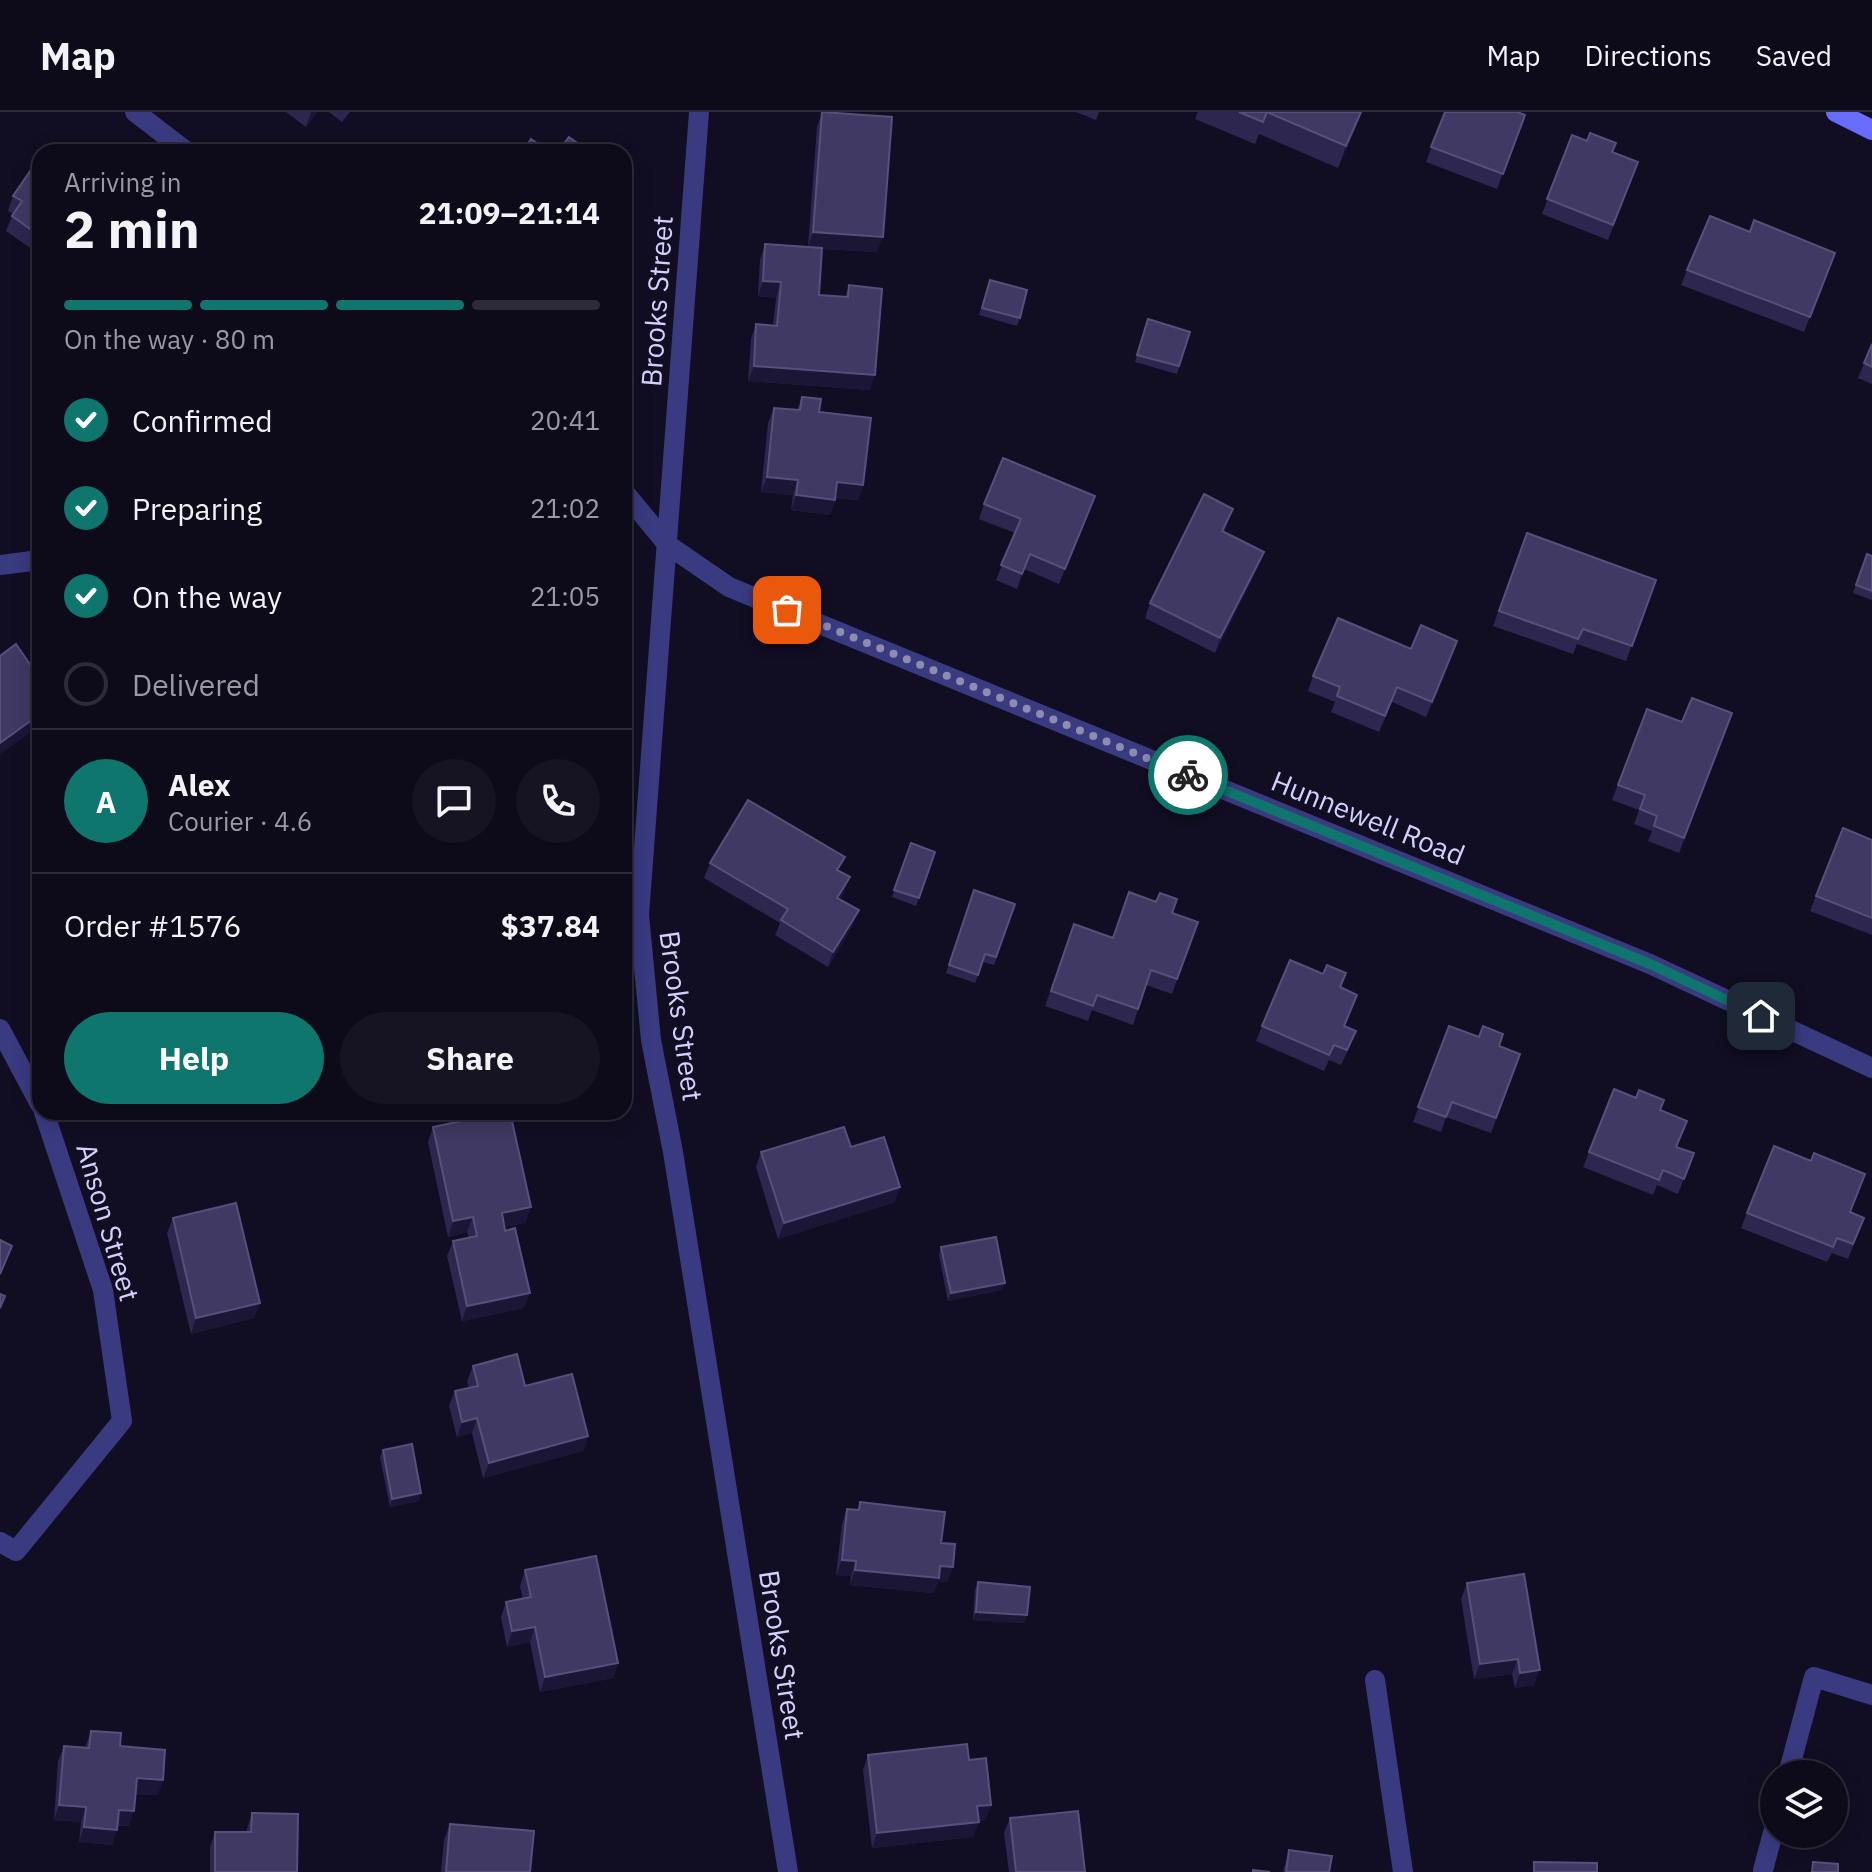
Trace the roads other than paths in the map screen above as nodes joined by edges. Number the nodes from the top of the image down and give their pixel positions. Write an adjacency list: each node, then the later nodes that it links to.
1 (135, 112): 5 (street)
2 (699, 112): 7 (street, Brooks Street)
3 (1836, 112): 4 (street)
4 (1872, 130)
5 (177, 144)
6 (632, 502): 7 (street, Hunnewell Road)
7 (668, 545): 10 (street, Brooks Street); 12 (street, Hunnewell Road)
8 (32, 561): 9 (street)
9 (0, 565)
10 (632, 910): 21 (street, Brooks Street)
11 (0, 1029): 13 (street)
12 (1872, 1068)
13 (32, 1089)
14 (47, 1120): 15 (street, Anson Street)
15 (8, 1547)
16 (1375, 1680): 22 (street)
17 (1872, 1695): 18 (street)
18 (1792, 1760)
19 (1769, 1848): 20 (street)
20 (1763, 1870)
21 (788, 1872)
22 (1403, 1872)

